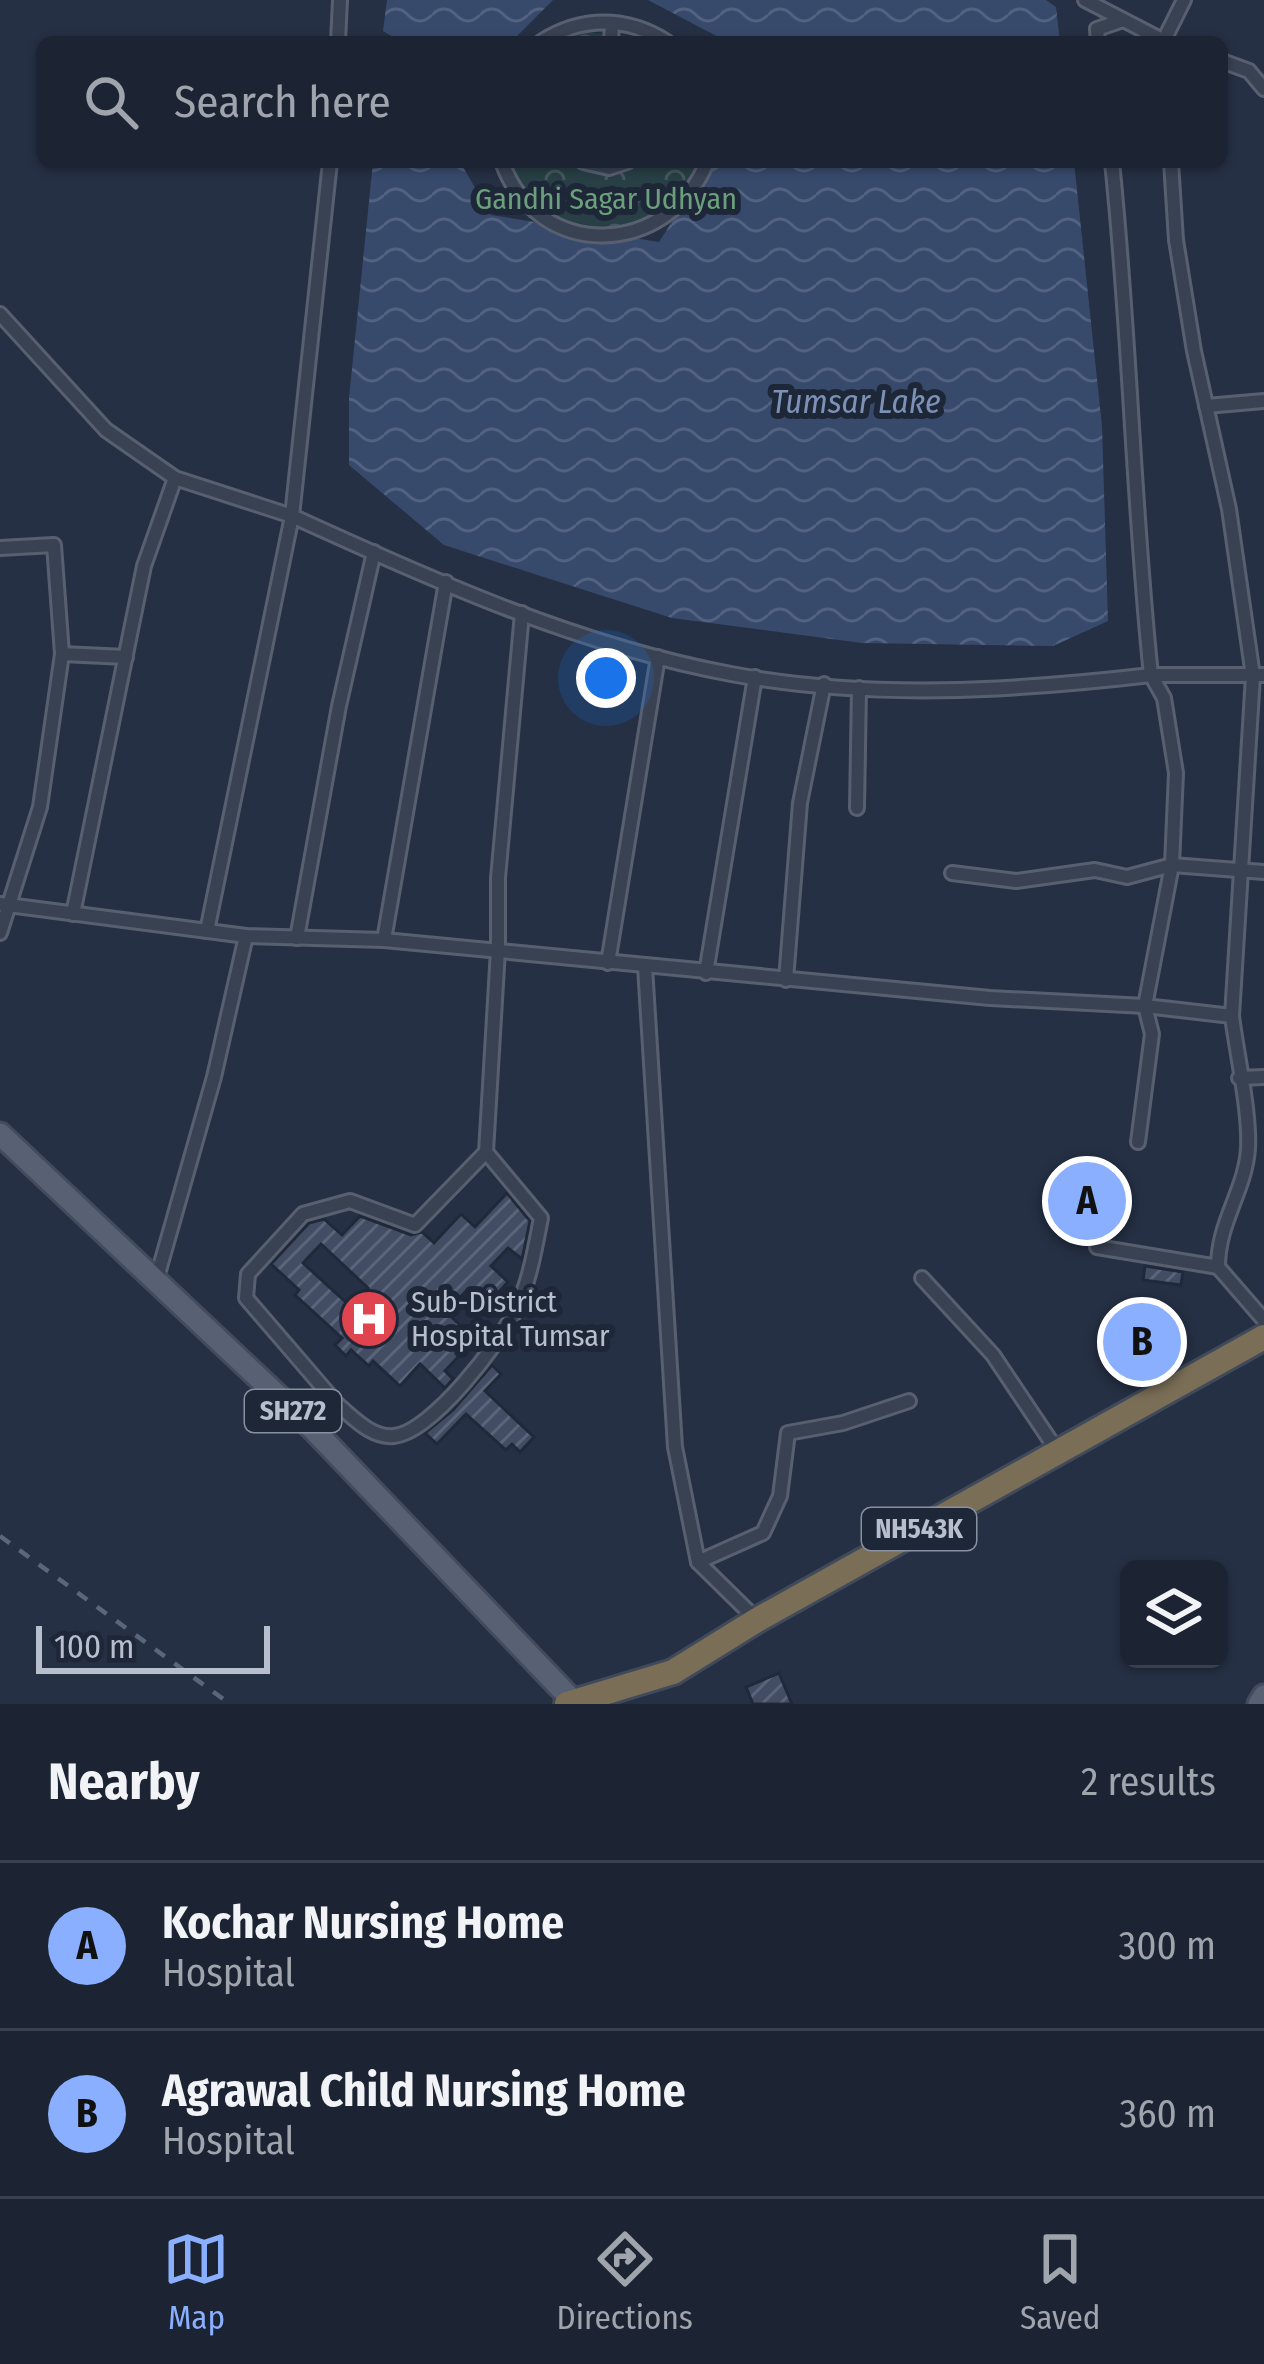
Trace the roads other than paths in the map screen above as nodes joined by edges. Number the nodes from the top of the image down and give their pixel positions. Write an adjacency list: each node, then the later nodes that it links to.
1 (340, 0): 6 (street)
2 (1085, 0): 4 (street)
3 (1184, 0): 12 (street)
4 (1124, 20): 10 (street); 11 (street)
5 (612, 22): 7 (street); 8 (street); 9 (street)
6 (338, 36)
7 (551, 36)
8 (611, 36)
9 (656, 36)
10 (1098, 36)
11 (1153, 36)
12 (1167, 36)
13 (1228, 64): 14 (street)
14 (1264, 89)
15 (329, 168): 24 (street)
16 (504, 168): 17 (street)
17 (704, 168)
18 (1113, 168): 32 (street)
19 (1171, 168): 22 (street)
20 (0, 314): 23 (street)
21 (1264, 401): 22 (street)
22 (1207, 406): 33 (street)
23 (176, 478): 24 (street); 30 (street)
24 (292, 516): 26 (street); 44 (street)
25 (0, 548): 29 (street)
26 (374, 552): 27 (street); 47 (street)
27 (446, 582): 28 (street); 48 (street)
28 (522, 613): 31 (street); 49 (street)
29 (62, 654): 30 (street); 42 (street)
30 (126, 657): 43 (street)
31 (658, 657): 34 (street); 50 (street)
32 (1151, 675): 33 (street); 36 (street); 38 (street)
33 (1258, 675): 39 (street)
34 (755, 677): 35 (street); 52 (street)
35 (824, 684): 36 (street); 53 (street)
36 (859, 688): 37 (street)
37 (857, 808)
38 (1172, 865): 39 (street); 41 (street); 54 (street)
39 (1241, 872): 40 (street); 55 (street)
40 (1264, 872)
41 (952, 873)
42 (4, 904): 43 (street); 45 (street)
43 (73, 914): 44 (street)
44 (207, 931): 46 (street)
45 (0, 933)
46 (245, 936): 47 (street); 64 (street)
47 (298, 938): 48 (street)
48 (384, 940): 49 (street)
49 (498, 950): 50 (street); 60 (street)
50 (608, 963): 51 (street)
51 (645, 967): 52 (street); 71 (street)
52 (706, 973): 53 (street)
53 (786, 980): 54 (street)
54 (1145, 1006): 55 (street); 59 (street)
55 (1232, 1016): 57 (street)
56 (1264, 1077): 57 (street)
57 (1239, 1078): 62 (street)
58 (0, 1134): 64 (main road, SH272)
59 (1138, 1142)
60 (486, 1152): 68 (street); 68 (street)
61 (1097, 1247): 62 (street)
62 (1218, 1267): 65 (street)
63 (922, 1278): 70 (street)
64 (155, 1281): 69 (main road, SH272)
65 (1264, 1321)
66 (1264, 1337): 70 (highway, NH543K)
67 (909, 1401): 71 (street)
68 (338, 1405): 69 (street)
69 (313, 1430): 74 (main road, SH272)
70 (1058, 1452): 72 (highway, NH543K)
71 (698, 1562): 72 (street)
72 (757, 1620): 74 (highway, NH543K)
73 (1264, 1696): 75 (main road)
74 (570, 1703)
75 (1259, 1704)

